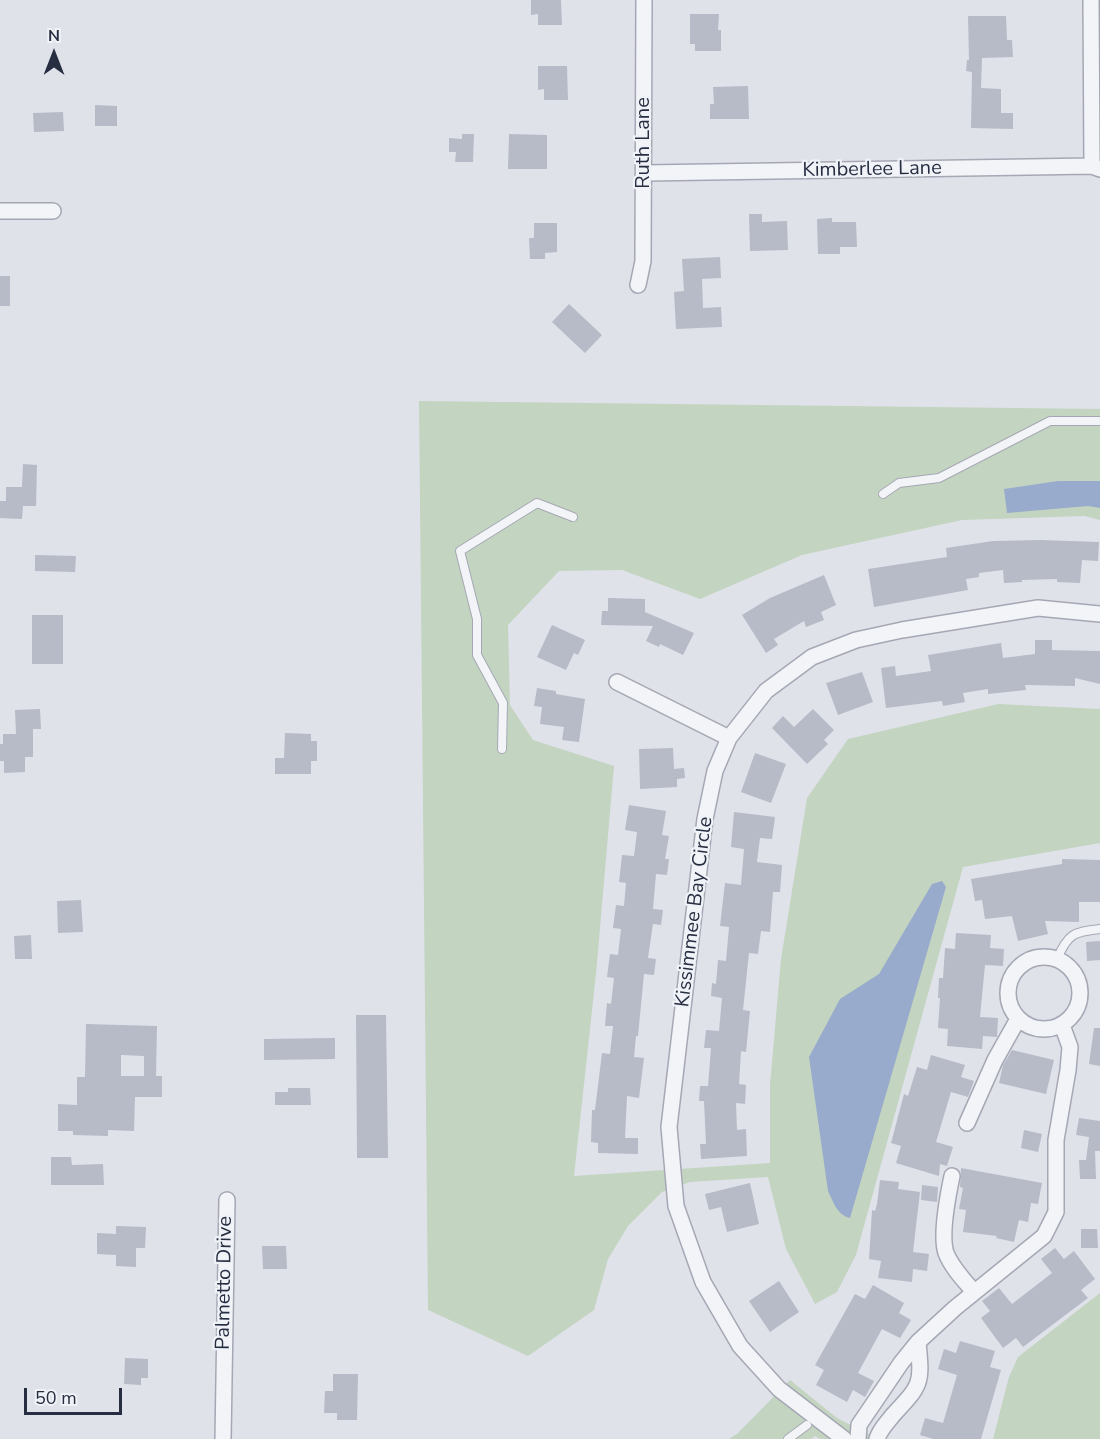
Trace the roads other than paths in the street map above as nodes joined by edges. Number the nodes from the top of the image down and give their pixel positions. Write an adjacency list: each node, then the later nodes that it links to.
1 (644, 0): 4 (street, Ruth Lane)
2 (1091, 0): 3 (street)
3 (1096, 167): 4 (street, Kimberlee Lane)
4 (645, 173): 7 (street, Ruth Lane)
5 (0, 210): 6 (street)
6 (52, 211)
7 (638, 285)
8 (1100, 421): 9 (lane)
9 (883, 494)
10 (573, 517): 14 (lane)
11 (1100, 614): 13 (street, Kissimmee Bay Circle)
12 (617, 682): 13 (street)
13 (729, 738): 27 (street, Kissimmee Bay Circle)
14 (502, 749)
15 (1100, 929): 16 (lane)
16 (1058, 959): 17 (street); 18 (street)
17 (1018, 1019): 18 (street); 19 (street)
18 (1062, 1025): 22 (street)
19 (967, 1123)
20 (952, 1176): 22 (street)
21 (227, 1200): 25 (street, Palmetto Drive)
22 (974, 1292): 23 (street)
23 (918, 1342): 28 (street); 29 (street)
24 (807, 1425): 26 (lane)
25 (223, 1439)
26 (788, 1439)
27 (844, 1439)
28 (858, 1439)
29 (877, 1439)

